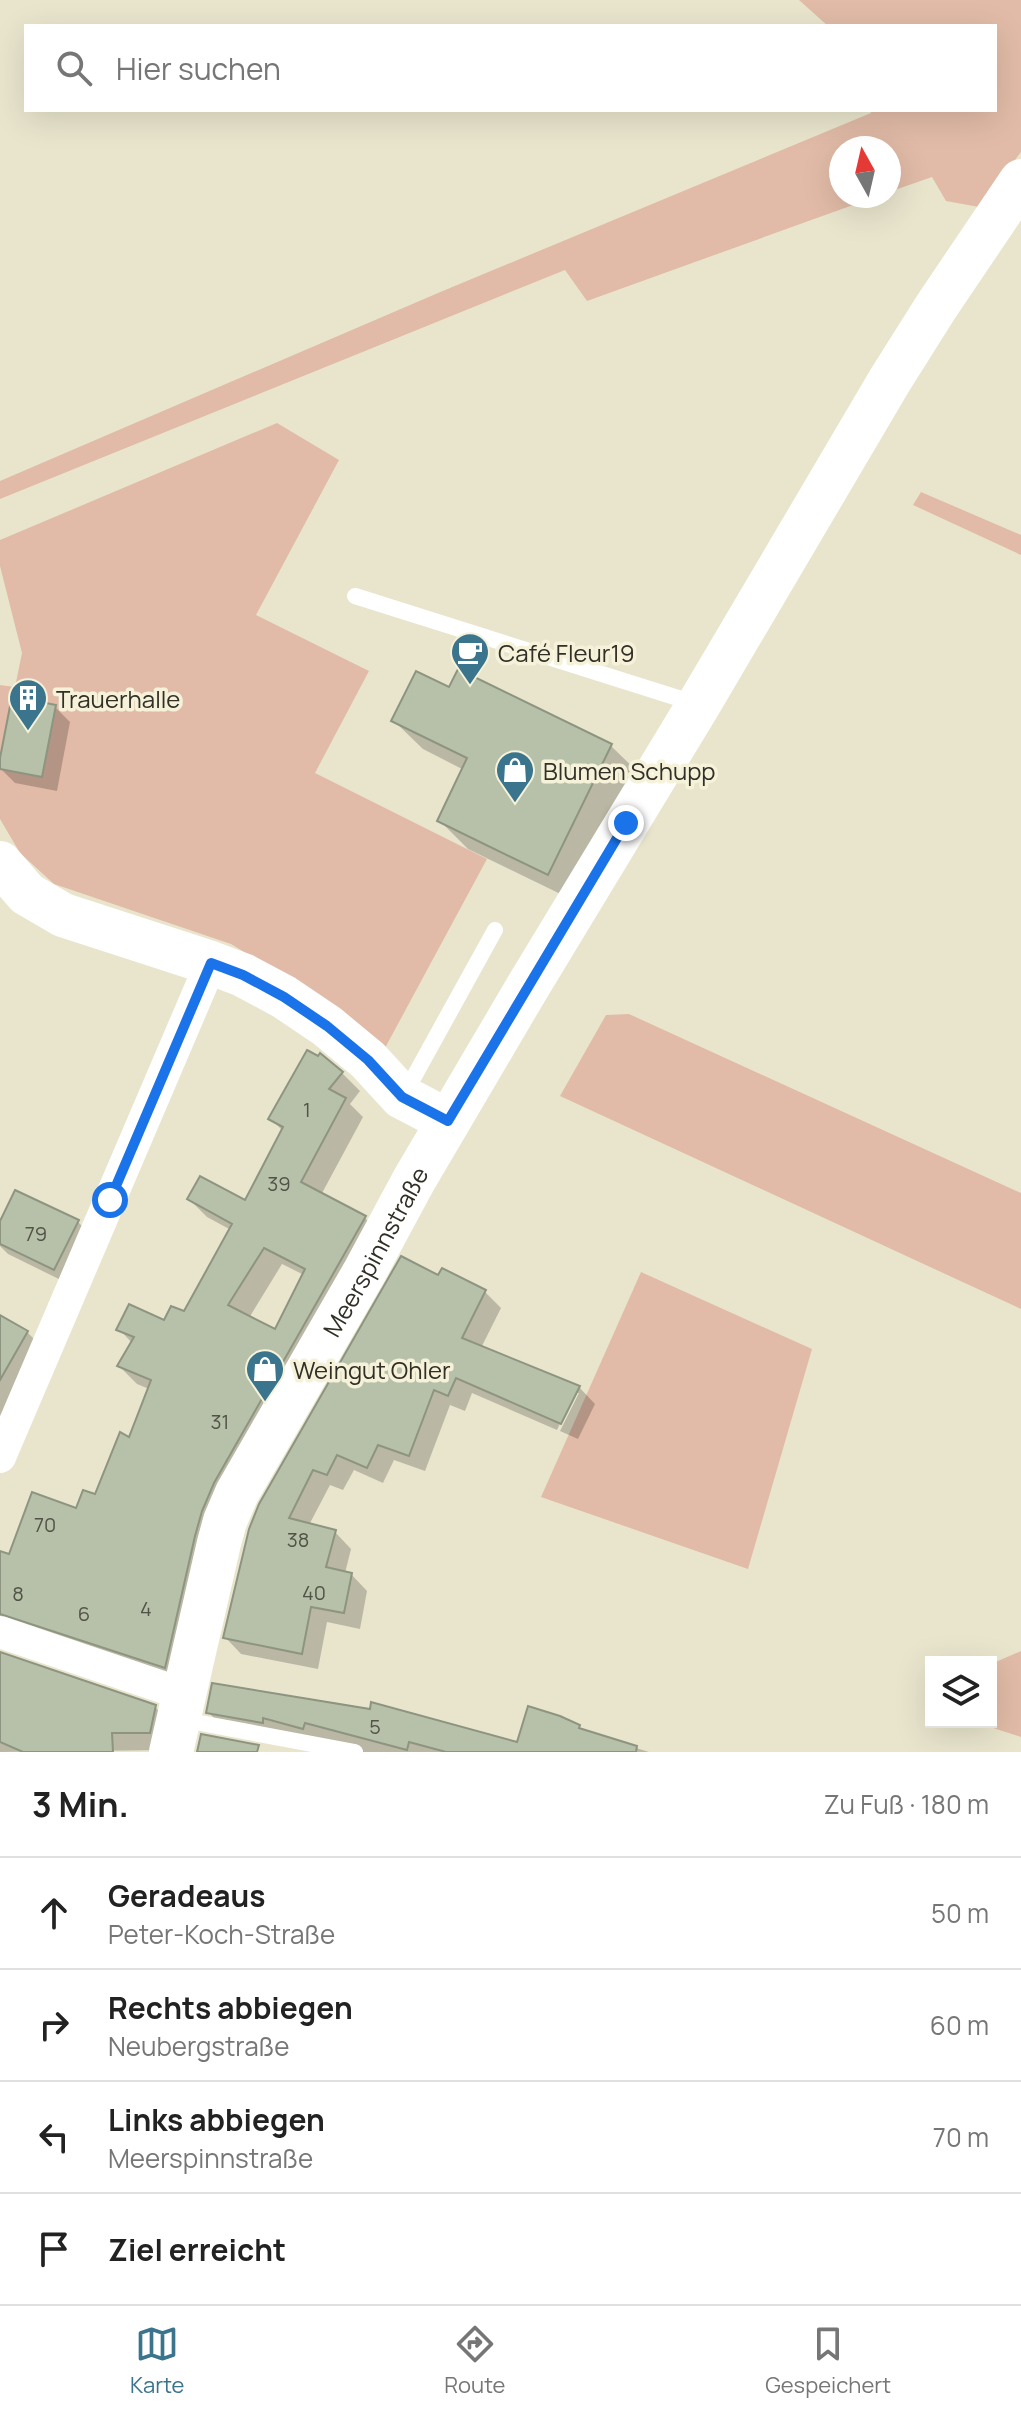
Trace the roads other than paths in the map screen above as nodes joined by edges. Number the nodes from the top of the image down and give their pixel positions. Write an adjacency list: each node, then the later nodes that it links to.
1 (1021, 181): 3 (street, Meerspinnstraße)
2 (355, 596): 3 (lane)
3 (699, 704): 8 (street, Meerspinnstraße)
4 (0, 863): 6 (street)
5 (495, 930): 7 (lane)
6 (211, 963): 7 (street); 9 (street)
7 (402, 1097): 8 (street)
8 (448, 1121): 11 (street, Meerspinnstraße)
9 (0, 1457)
10 (0, 1632): 11 (street)
11 (177, 1722): 12 (lane)
12 (355, 1752)

